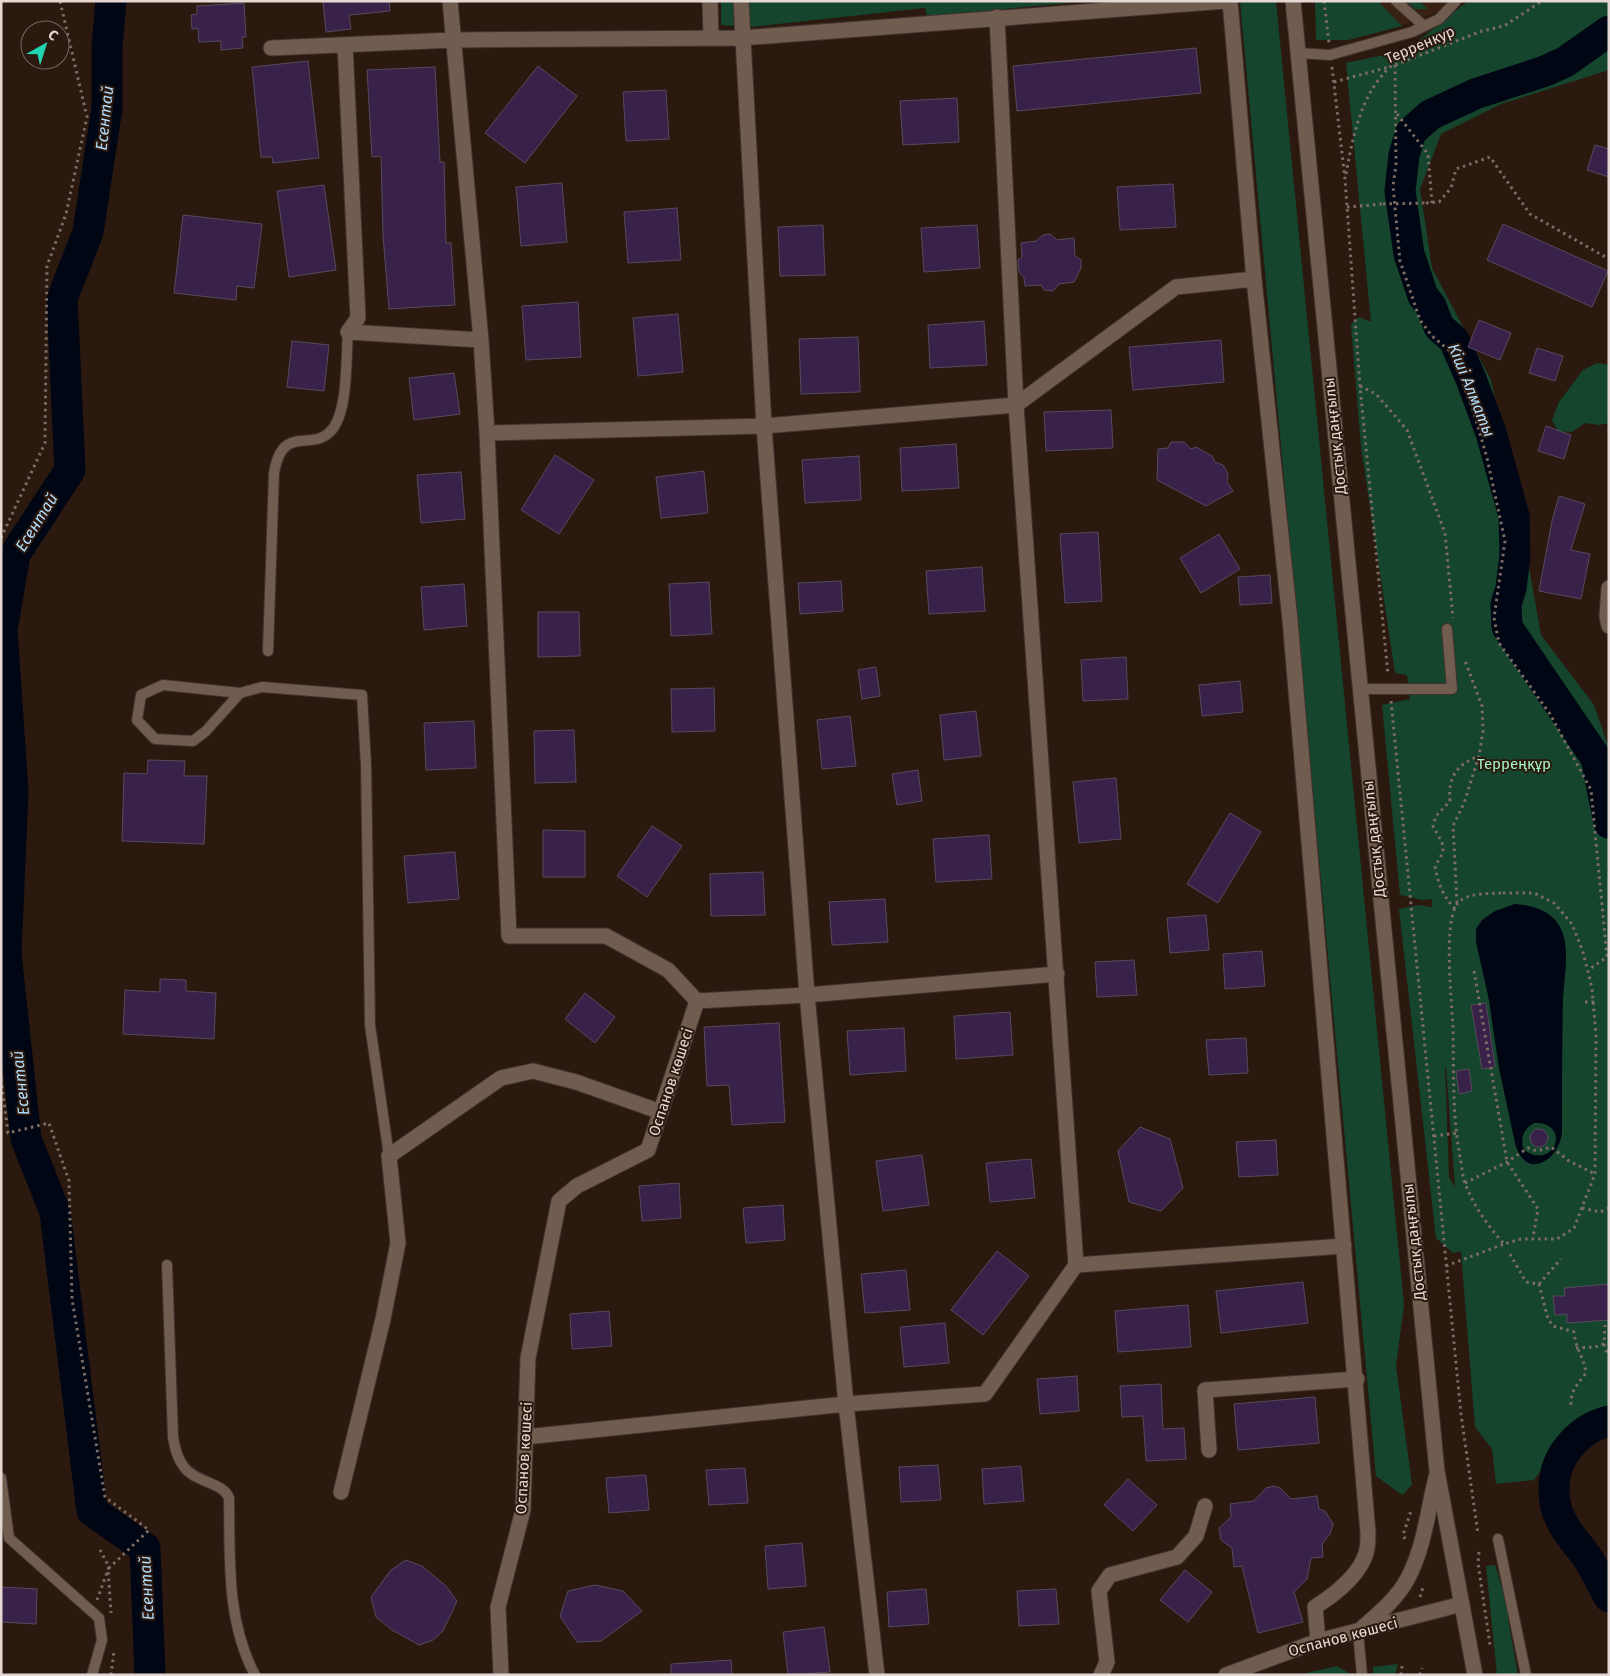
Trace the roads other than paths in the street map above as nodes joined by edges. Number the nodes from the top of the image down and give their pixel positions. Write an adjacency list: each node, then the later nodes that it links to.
1 (450, 1): 13 (street)
2 (710, 1): 11 (street)
3 (741, 1): 12 (street)
4 (1226, 1): 9 (street)
5 (1230, 1): 17 (street)
6 (1293, 1): 16 (street, Достық даңғылы)
7 (1396, 1): 10 (lane)
8 (1456, 1): 10 (lane)
9 (997, 17): 12 (street); 20 (street)
10 (1424, 26): 16 (lane)
11 (711, 38): 12 (street); 13 (street)
12 (741, 38): 21 (street)
13 (453, 40): 14 (street); 19 (street)
14 (345, 45): 15 (street); 18 (street)
15 (271, 48)
16 (1298, 53): 27 (street, Достық даңғылы)
17 (1254, 279): 20 (street); 34 (street)
18 (348, 332): 19 (street); 26 (lane)
19 (481, 340): 22 (street)
20 (1016, 405): 21 (street); 29 (street)
21 (764, 426): 22 (street); 30 (street)
22 (487, 433): 31 (street)
23 (1609, 588): 24 (street)
24 (1609, 626)
25 (1451, 627): 27 (lane)
26 (268, 651)
27 (1359, 689): 41 (street, Достық даңғылы)
28 (240, 693): 28 (lane); 33 (lane)
29 (1057, 974): 30 (street); 35 (street)
30 (808, 995): 31 (street); 38 (street)
31 (697, 1002): 32 (street, Оспанов көшесі)
32 (660, 1112): 33 (street); 39 (street, Оспанов көшесі)
33 (389, 1156): 43 (street)
34 (1344, 1246): 35 (street); 37 (street)
35 (1076, 1265): 38 (street)
36 (167, 1266): 50 (lane)
37 (1357, 1379): 40 (street); 48 (street)
38 (846, 1404): 39 (street); 52 (street)
39 (526, 1437): 51 (street, Оспанов көшесі)
40 (1209, 1450)
41 (1437, 1471): 46 (street, Достық даңғылы); 47 (street)
42 (1, 1478): 49 (lane)
43 (341, 1492)
44 (1204, 1506): 53 (street)
45 (1498, 1539): 57 (lane)
46 (1462, 1604): 47 (street, Оспанов көшесі); 56 (street, Достық даңғылы)
47 (1358, 1632): 48 (street, Оспанов көшесі); 55 (lane)
48 (1318, 1642): 54 (street, Оспанов көшесі)
49 (92, 1675)
50 (254, 1675)
51 (501, 1675)
52 (877, 1675)
53 (1102, 1675)
54 (1226, 1675)
55 (1362, 1675)
56 (1475, 1675)
57 (1526, 1675)

